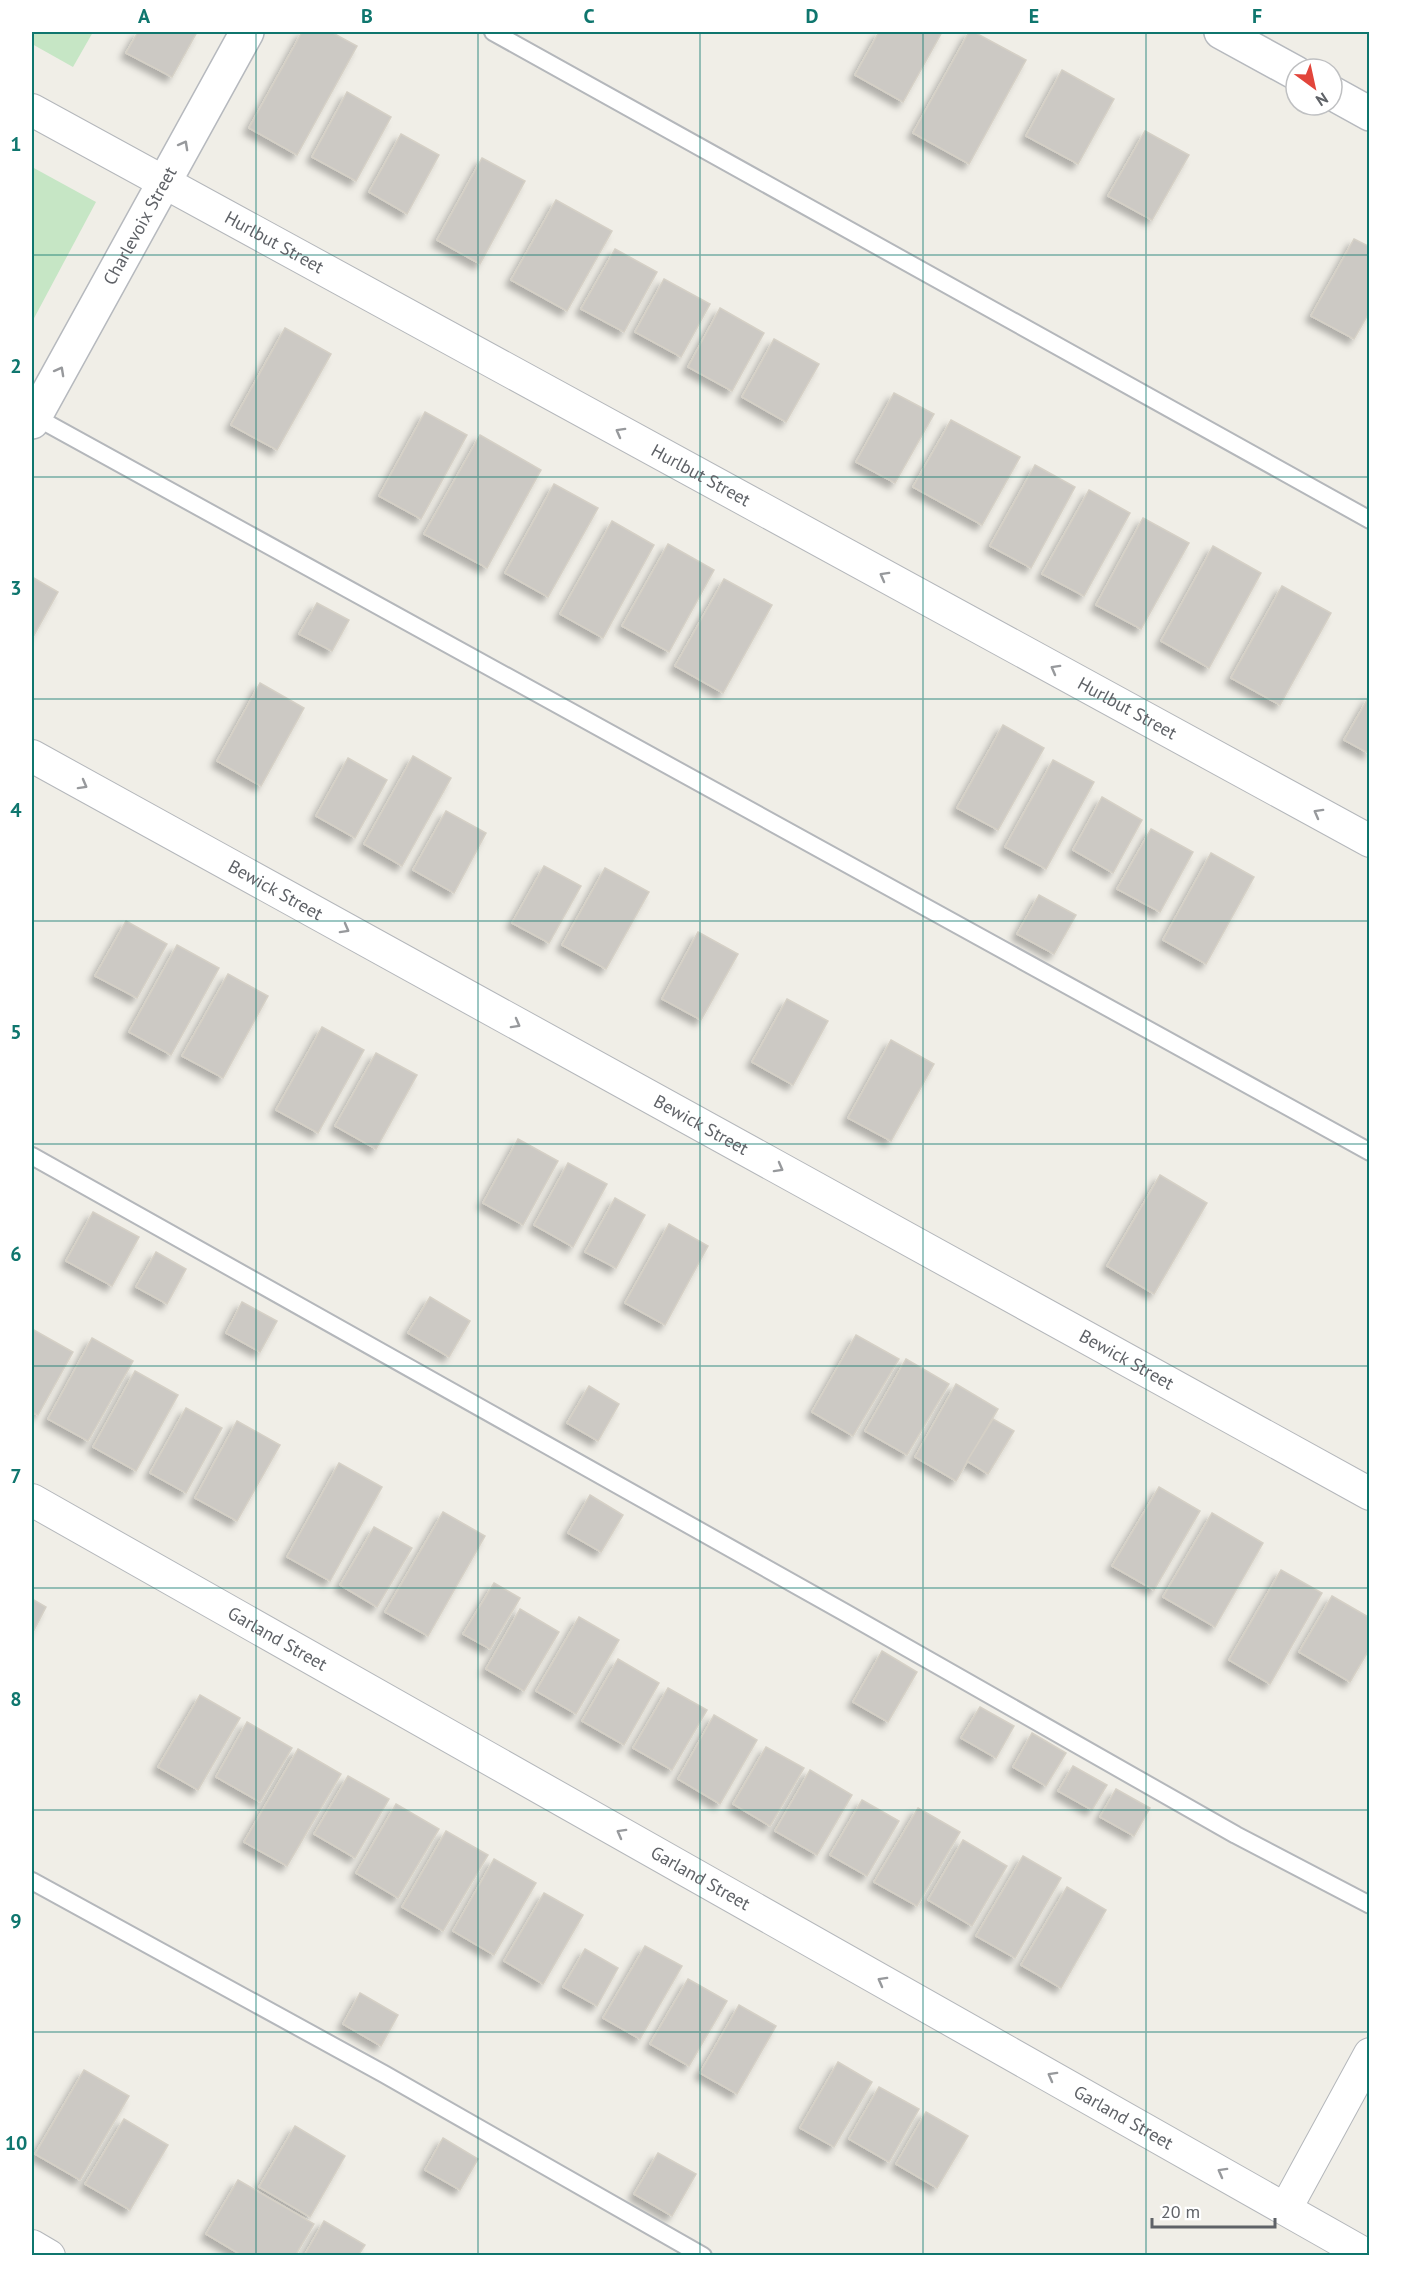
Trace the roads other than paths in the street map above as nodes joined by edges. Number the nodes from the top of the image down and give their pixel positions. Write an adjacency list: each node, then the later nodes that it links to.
1 (247, 32): 8 (street, Charlevoix Street, one-way to 1)
2 (493, 32): 10 (lane)
3 (1221, 32): 4 (street)
4 (1284, 66)
5 (1344, 100): 7 (street)
6 (32, 110): 8 (street, Hurlbut Street)
7 (1370, 114)
8 (163, 183): 9 (street, Charlevoix Street, one-way to 8); 12 (street, Hurlbut Street, one-way to 8)
9 (32, 418): 13 (lane)
10 (1370, 520)
11 (32, 756): 15 (street, Bewick Street, one-way to 15)
12 (1370, 841)
13 (1370, 1152)
14 (32, 1156): 18 (lane)
15 (1370, 1494)
16 (32, 1500): 20 (street, Garland Street, one-way to 16)
17 (32, 1881): 24 (lane)
18 (1370, 1905)
19 (1370, 2054): 20 (street)
20 (1286, 2208): 22 (street, Garland Street)
21 (32, 2246): 23 (street)
22 (1365, 2255)
23 (49, 2256)
24 (703, 2256)

